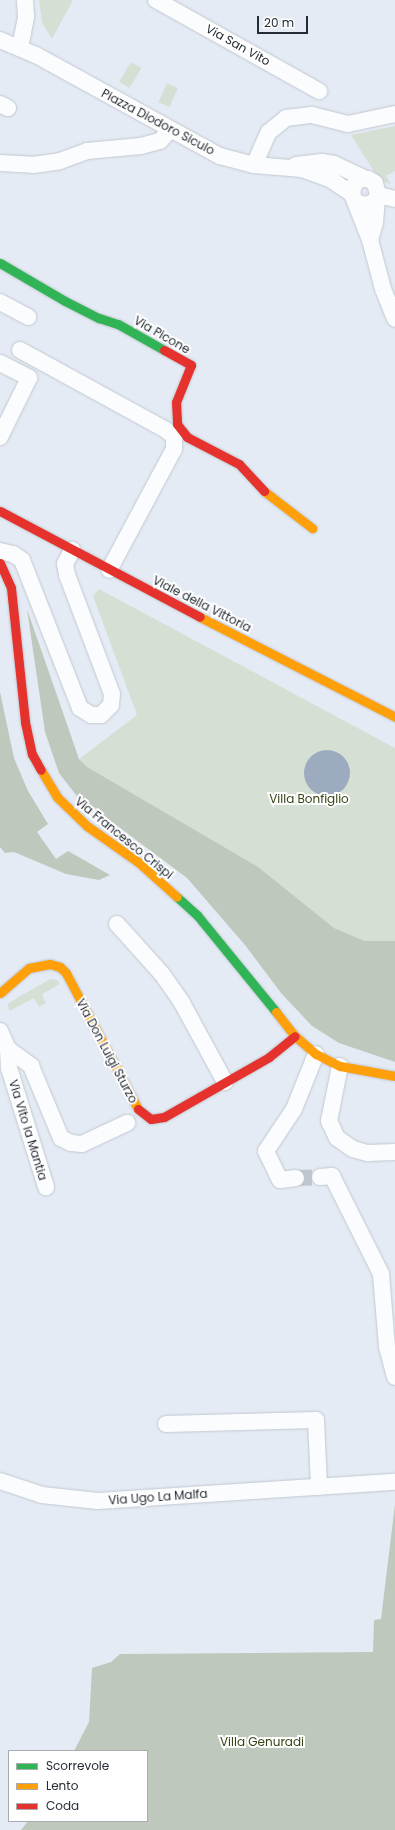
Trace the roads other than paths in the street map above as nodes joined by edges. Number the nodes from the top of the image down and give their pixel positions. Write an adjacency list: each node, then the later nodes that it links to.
1 (25, 0): 4 (street)
2 (156, 0): 5 (street, Via San Vito)
3 (0, 40): 4 (street)
4 (20, 48): 7 (street, Piazza Diodoro Siculo)
5 (319, 91)
6 (395, 114): 9 (street)
7 (170, 130): 8 (street); 9 (street, Piazza Diodoro Siculo)
8 (0, 163)
9 (254, 165): 10 (street, Piazza Diodoro Siculo)
10 (287, 166): 11 (street); 13 (street)
11 (364, 178): 12 (street); 13 (street)
12 (378, 197): 13 (street); 14 (street); 15 (street)
13 (354, 198): 15 (street)
14 (395, 199)
15 (370, 240): 19 (street)
16 (0, 263): 24 (street, Via Picone)
17 (0, 302): 18 (street)
18 (28, 317)
19 (395, 319)
20 (20, 350): 28 (street)
21 (0, 363): 22 (street)
22 (0, 436)
23 (0, 511): 25 (street, Viale della Vittoria)
24 (312, 528)
25 (72, 550): 26 (street); 28 (street, Viale della Vittoria)
26 (0, 551)
27 (0, 564): 33 (street, Via Francesco Crispi)
28 (109, 570): 29 (street, Viale della Vittoria)
29 (395, 717)
30 (117, 924): 38 (street)
31 (0, 993): 38 (street, Via Don Luigi Sturzo)
32 (0, 1031): 34 (street, Via Don Luigi Sturzo)
33 (295, 1036): 35 (street, Via Francesco Crispi); 38 (street, Via Don Luigi Sturzo)
34 (8, 1049): 39 (street, Via Don Luigi Sturzo); 43 (street, Via Vito la Mantia)
35 (316, 1054): 36 (street, Via Francesco Crispi); 42 (street)
36 (340, 1066): 37 (street, Via Francesco Crispi); 40 (street)
37 (395, 1076)
38 (225, 1082)
39 (127, 1123)
40 (395, 1152)
41 (320, 1177): 44 (street)
42 (296, 1178)
43 (46, 1187)
44 (395, 1377)
45 (166, 1424): 48 (street)
46 (0, 1481): 48 (street, Via Ugo La Malfa)
47 (395, 1482): 48 (street, Via Ugo La Malfa)
48 (319, 1487)

